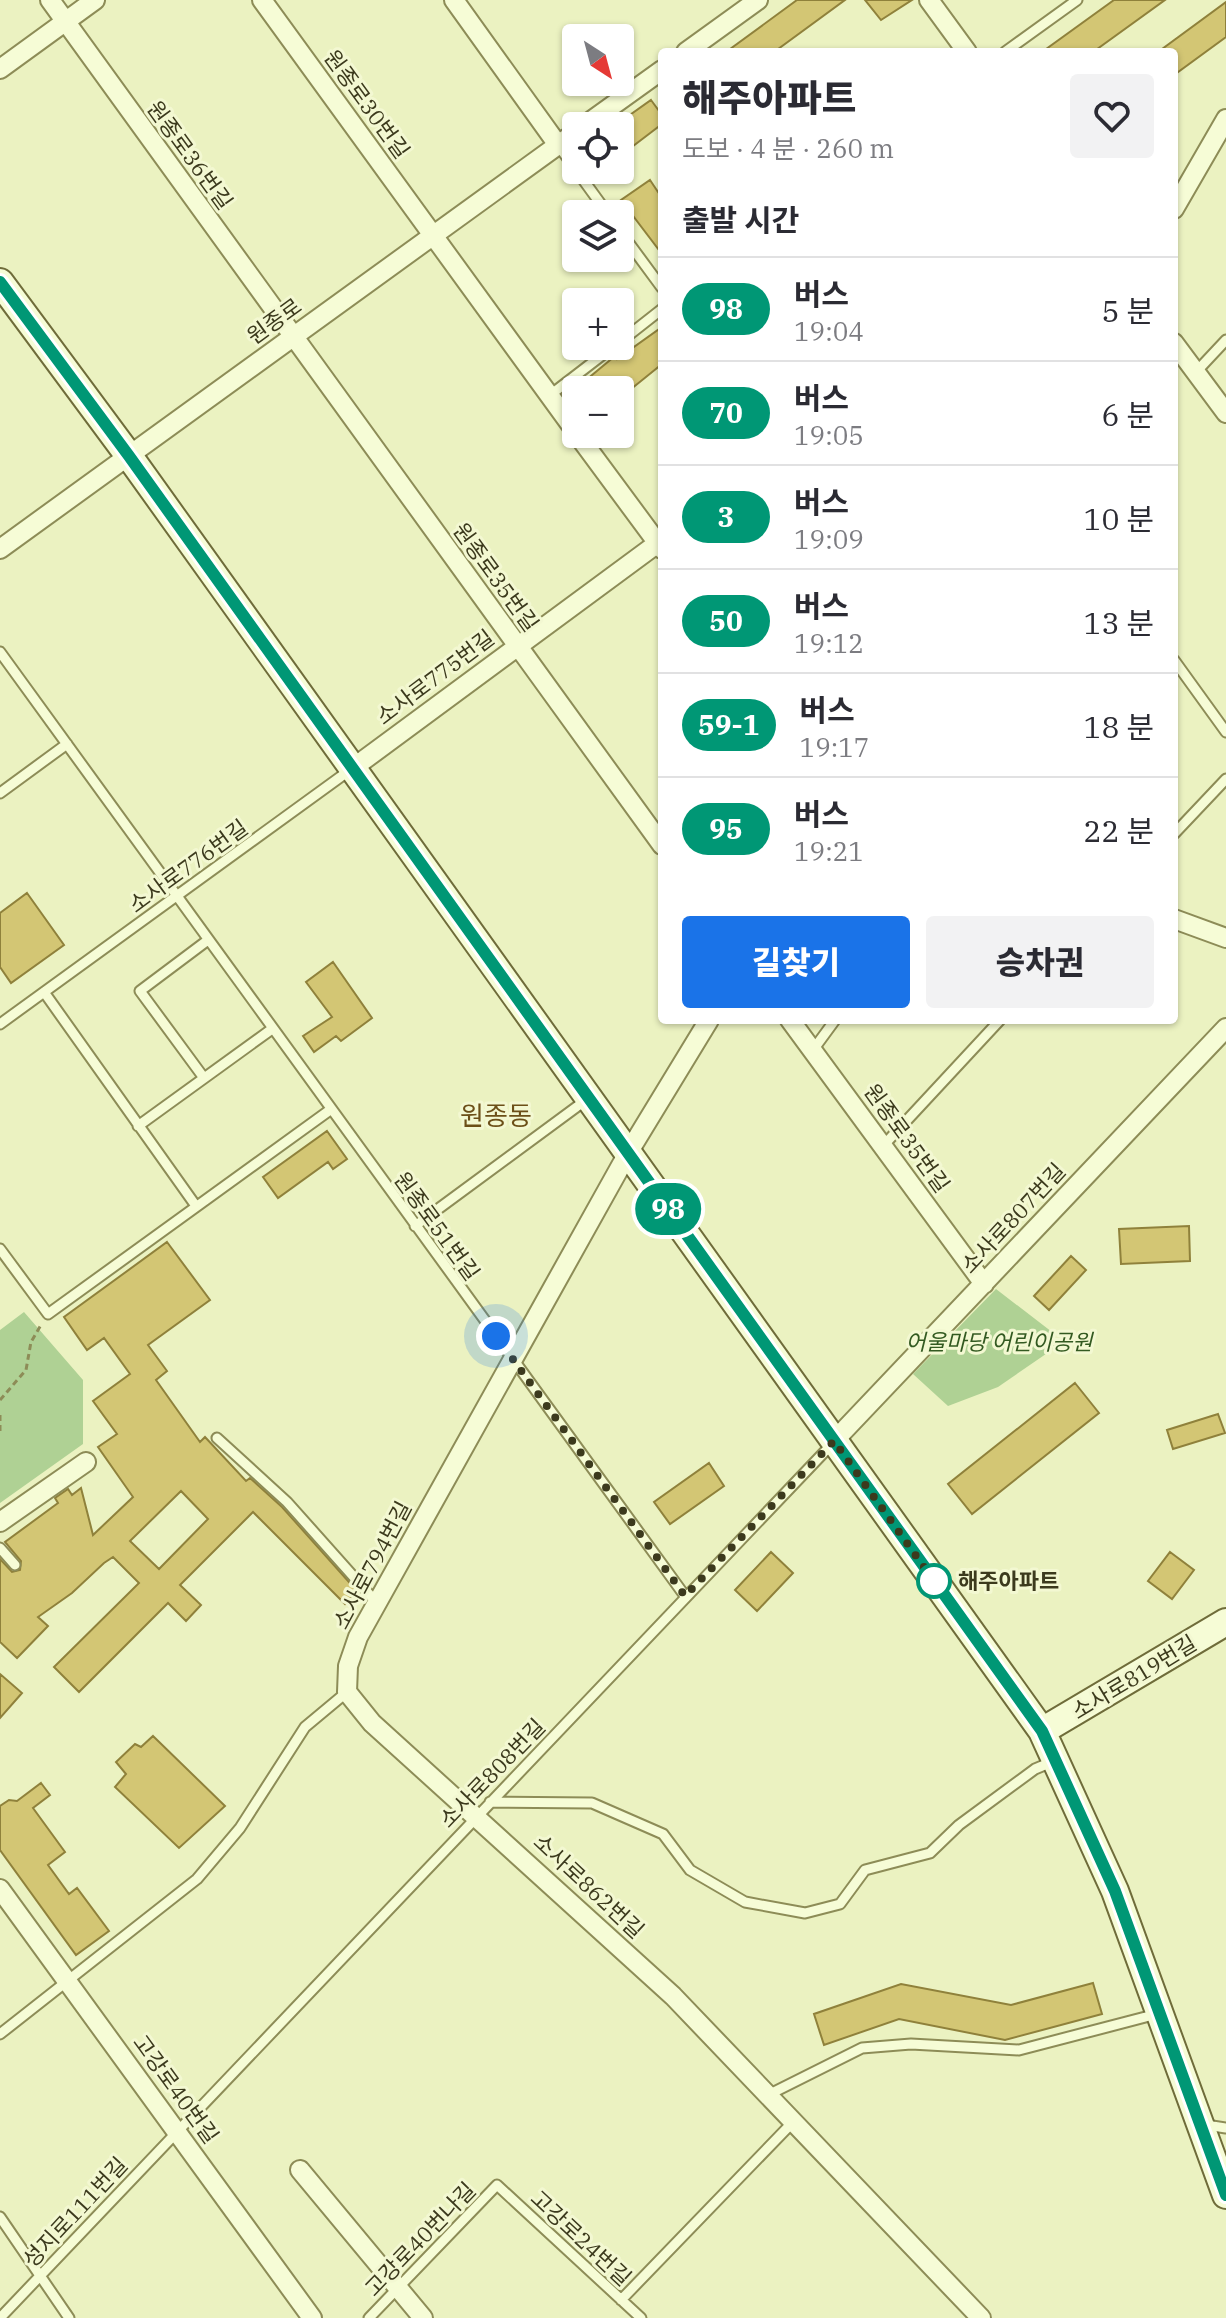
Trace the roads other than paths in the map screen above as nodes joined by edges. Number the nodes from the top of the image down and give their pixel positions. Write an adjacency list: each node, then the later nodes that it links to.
1 (50, 0): 8 (street, 원종로36번길)
2 (95, 0): 8 (street)
3 (262, 0): 20 (street, 원종로30번길)
4 (454, 0): 17 (street)
5 (758, 0): 9 (street)
6 (929, 0): 10 (street)
7 (1077, 0): 11 (lane)
8 (66, 22): 12 (street); 26 (street, 원종로36번길)
9 (692, 48)
10 (964, 48)
11 (1011, 48)
12 (0, 69)
13 (658, 73): 14 (street)
14 (604, 112)
15 (1226, 119): 19 (street)
16 (562, 142): 17 (street, 원종로)
17 (558, 145): 18 (lane); 20 (street, 원종로)
18 (598, 200)
19 (1178, 202)
20 (433, 236): 26 (street, 원종로); 31 (street, 원종로30번길)
21 (634, 250): 23 (lane)
22 (0, 282): 35 (street)
23 (658, 283)
24 (658, 312): 25 (lane)
25 (634, 331)
26 (292, 338): 35 (street, 원종로); 39 (street, 원종로35번길)
27 (1226, 340): 30 (lane)
28 (1178, 348): 30 (street)
29 (596, 360): 31 (lane)
30 (1196, 372): 33 (street)
31 (549, 396): 32 (street, 원종로30번길)
32 (562, 413)
33 (1226, 413)
34 (588, 448): 36 (street, 원종로30번길)
35 (129, 456): 38 (street, 원종로); 44 (street)
36 (658, 540)
37 (658, 546): 39 (street, 소사로775번길)
38 (0, 549)
39 (517, 646): 44 (street, 소사로775번길); 48 (street, 원종로35번길)
40 (0, 652): 43 (lane, 원종로51번길)
41 (1178, 666): 42 (lane)
42 (1226, 732)
43 (67, 744): 46 (lane); 49 (lane, 원종로51번길)
44 (353, 768): 49 (lane, 소사로776번길); 63 (street)
45 (1226, 779): 47 (lane)
46 (0, 793)
47 (1178, 830)
48 (658, 840)
49 (177, 896): 52 (lane, 원종로51번길); 53 (lane, 소사로776번길)
50 (1178, 920): 51 (street)
51 (1226, 938)
52 (208, 940): 60 (lane, 원종로51번길); 62 (lane)
53 (44, 992): 54 (lane, 소사로776번길); 65 (lane)
54 (0, 1024)
55 (707, 1024): 67 (street, 소사로794번길)
56 (793, 1024): 61 (street, 원종로35번길)
57 (832, 1024): 61 (lane)
58 (996, 1024): 66 (lane)
59 (1226, 1028): 71 (street, 소사로807번길)
60 (272, 1029): 62 (lane); 64 (lane, 원종로51번길)
61 (813, 1050): 66 (street, 원종로35번길)
62 (204, 1078): 65 (lane)
63 (589, 1098): 67 (street); 69 (lane)
64 (330, 1110): 68 (lane); 69 (lane, 원종로51번길)
65 (138, 1126): 68 (lane)
66 (883, 1146): 71 (street, 원종로35번길)
67 (628, 1153): 72 (street, 소사로794번길); 74 (street)
68 (196, 1206): 70 (lane)
69 (415, 1226): 72 (lane, 원종로51번길)
70 (0, 1249)
71 (984, 1284): 74 (street, 소사로807번길)
72 (512, 1358): 79 (lane, 원종로51번길); 80 (street, 소사로794번길)
73 (217, 1438): 80 (lane)
74 (834, 1441): 79 (lane, 소사로808번길); 83 (street)
75 (86, 1462): 76 (street)
76 (0, 1522)
77 (0, 1548): 78 (lane)
78 (15, 1565)
79 (685, 1596): 85 (lane, 소사로808번길)
80 (377, 1603): 82 (street, 소사로794번길)
81 (1226, 1622): 83 (street, 소사로819번길)
82 (347, 1692): 86 (street, 소사로862번길); 88 (lane)
83 (1042, 1731): 84 (street)
84 (1058, 1759): 85 (lane); 89 (street)
85 (490, 1802): 86 (lane, 소사로808번길)
86 (476, 1815): 91 (street, 소사로862번길); 94 (lane, 소사로808번길)
87 (0, 1889): 88 (street, 고강로40번길)
88 (69, 1982): 90 (lane); 94 (street, 고강로40번길)
89 (1160, 2013): 91 (lane); 93 (street)
90 (0, 2034)
91 (767, 2095): 92 (street, 소사로862번길)
92 (793, 2122): 101 (lane); 108 (street, 소사로862번길)
93 (1213, 2126): 97 (street)
94 (177, 2131): 99 (lane, 성지로111번길); 104 (street, 고강로40번길)
95 (300, 2170): 100 (street)
96 (497, 2185): 100 (lane, 고강로40번나길); 101 (lane, 고강로24번길)
97 (1226, 2195)
98 (0, 2217): 99 (lane)
99 (42, 2274): 102 (lane, 성지로111번길); 103 (lane)
100 (397, 2289): 105 (lane, 고강로40번나길); 106 (street)
101 (621, 2300): 107 (lane, 고강로24번길)
102 (0, 2318)
103 (69, 2318)
104 (312, 2318)
105 (369, 2318)
106 (423, 2318)
107 (641, 2318)
108 (981, 2318)

